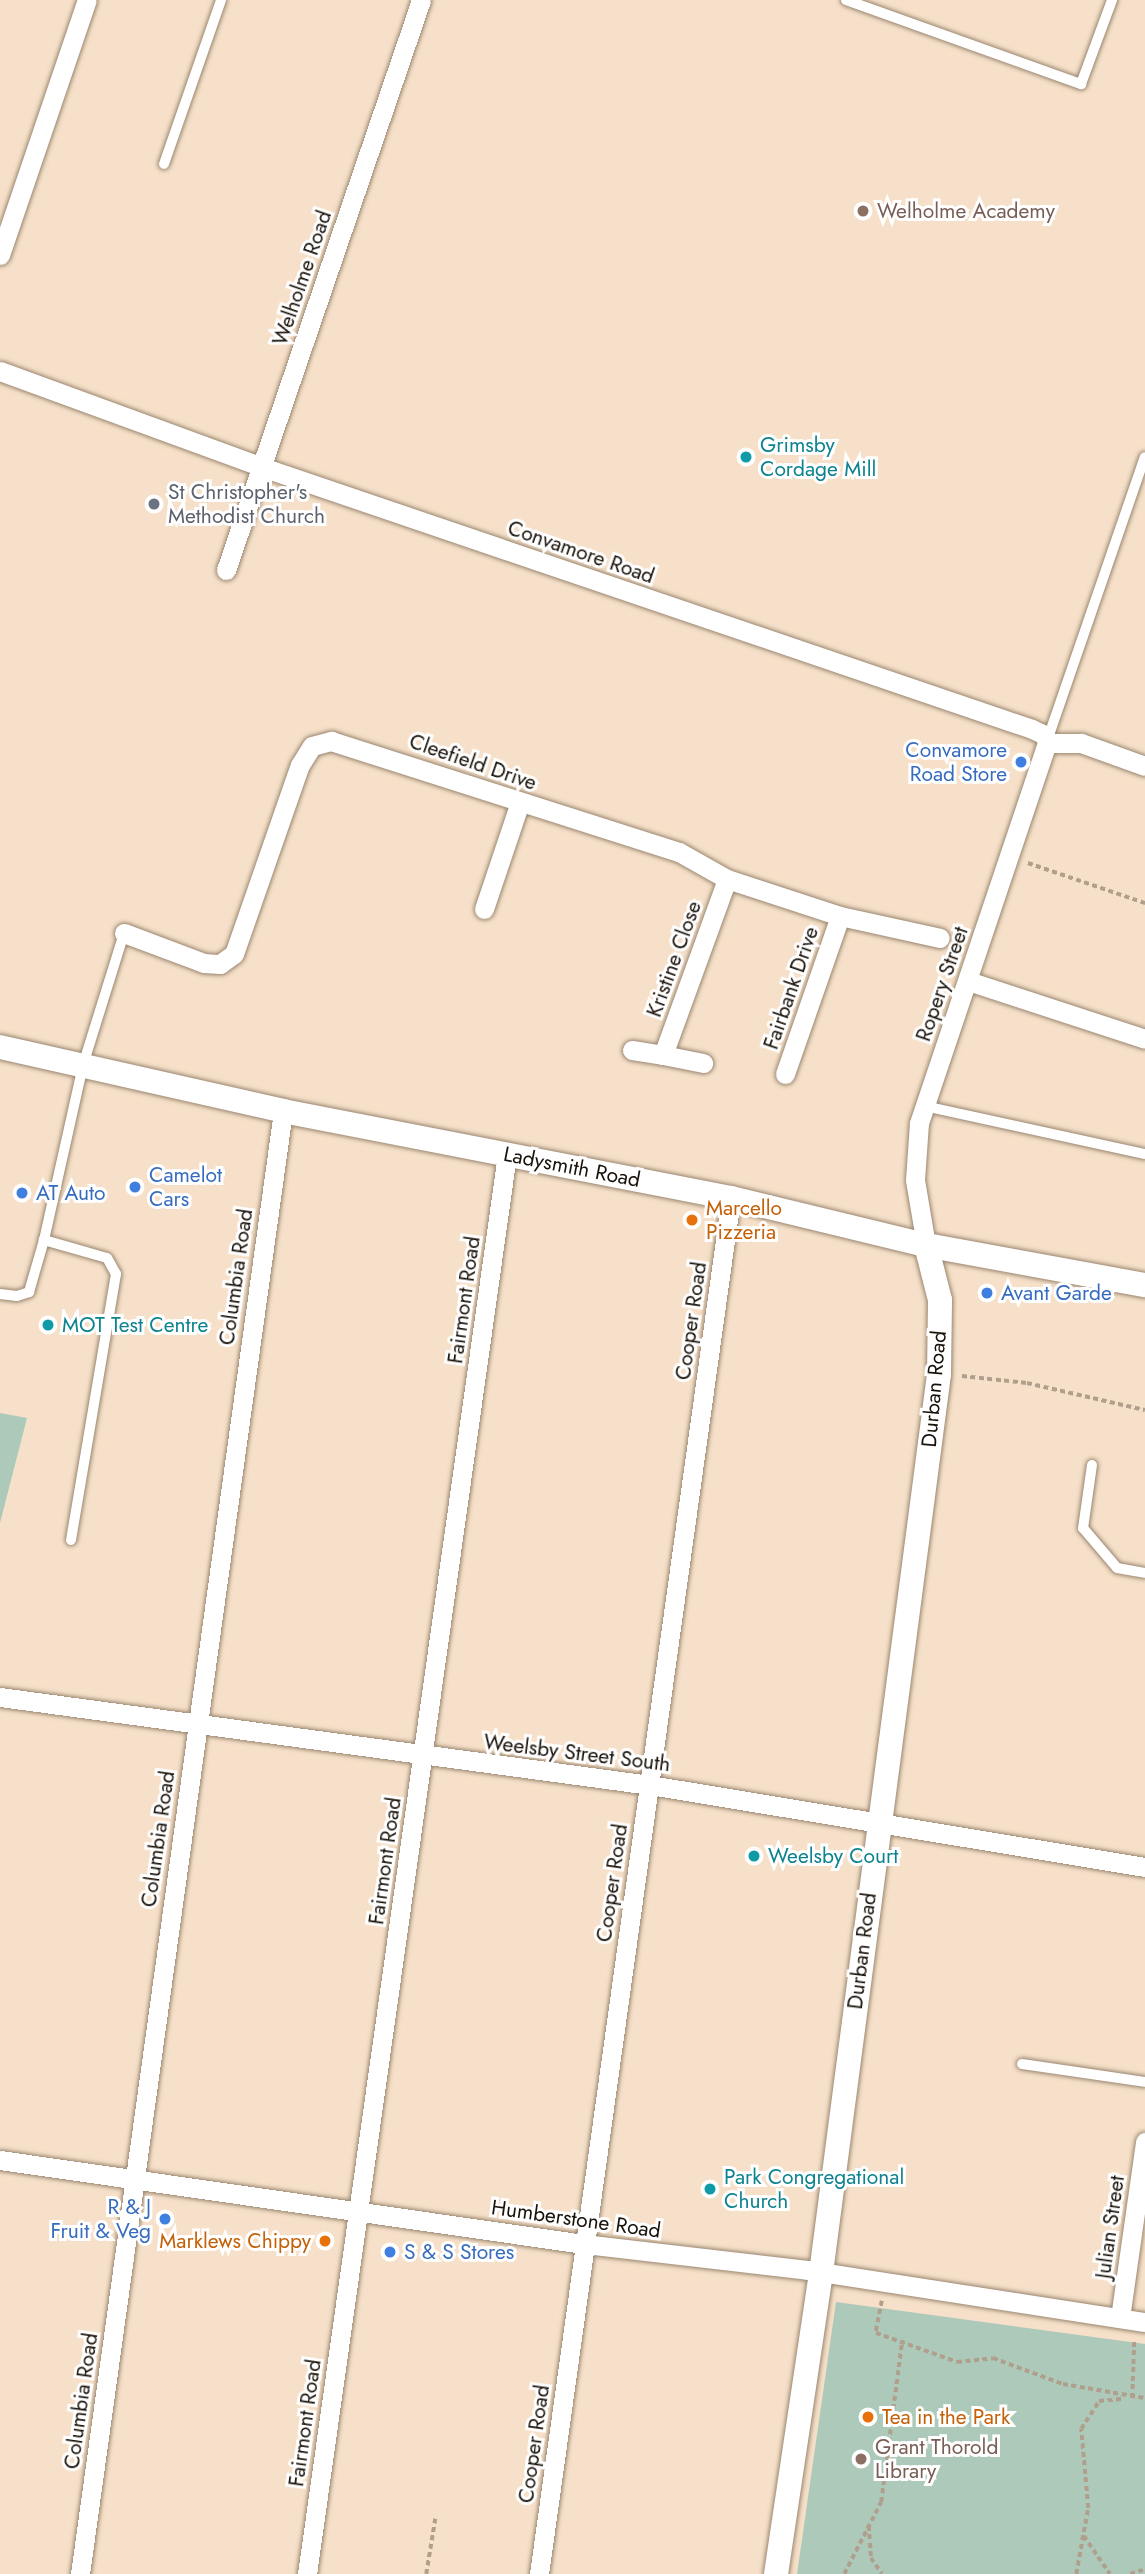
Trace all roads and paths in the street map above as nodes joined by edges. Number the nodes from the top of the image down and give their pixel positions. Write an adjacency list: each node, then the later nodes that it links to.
1 (87, 0): 7 (street)
2 (221, 0): 6 (lane)
3 (421, 0): 10 (street, Welholme Road)
4 (846, 0): 5 (lane)
5 (1112, 0)
6 (164, 164)
7 (0, 255)
8 (0, 370): 10 (street, Convamore Road)
9 (1145, 457): 12 (lane)
10 (262, 467): 11 (street, Welholme Road); 12 (street, Convamore Road)
11 (226, 570)
12 (1047, 742): 13 (street, Convamore Road); 15 (street, Ropery Street)
13 (1145, 766)
14 (520, 802): 16 (street, Cleefield Drive); 18 (street); 20 (street, Cleefield Drive)
15 (1010, 857): 17 (path); 22 (street, Ropery Street)
16 (727, 879): 19 (street, Cleefield Drive); 26 (street, Kristine Close)
17 (1145, 903)
18 (484, 909)
19 (840, 916): 21 (street, Cleefield Drive); 29 (street, Fairbank Drive)
20 (124, 933): 28 (lane)
21 (940, 939)
22 (968, 981): 23 (street); 30 (street, Ropery Street)
23 (1145, 1038)
24 (0, 1047): 28 (street, Ladysmith Road)
25 (632, 1050): 26 (street)
26 (663, 1055): 27 (street)
27 (703, 1063)
28 (83, 1065): 31 (street, Ladysmith Road); 35 (lane)
29 (785, 1074)
30 (924, 1106): 33 (lane); 36 (street, Ropery Street)
31 (283, 1111): 32 (street, Ladysmith Road); 45 (street, Columbia Road)
32 (507, 1154): 34 (street, Ladysmith Road); 46 (street, Fairmont Road)
33 (1145, 1154)
34 (731, 1198): 36 (street, Ladysmith Road); 47 (street, Cooper Road)
35 (44, 1240): 38 (lane); 42 (lane)
36 (926, 1245): 37 (street, Ladysmith Road); 39 (street, Durban Road)
37 (1145, 1284)
38 (0, 1294)
39 (939, 1374): 40 (path); 48 (street, Durban Road)
40 (1145, 1410)
41 (1092, 1465): 43 (lane)
42 (71, 1540)
43 (1145, 1573)
44 (0, 1696): 45 (street, Weelsby Street South)
45 (196, 1723): 46 (street, Weelsby Street South); 54 (street, Columbia Road)
46 (423, 1756): 47 (street, Weelsby Street South); 55 (street, Fairmont Road)
47 (650, 1784): 48 (street, Weelsby Street South); 56 (street, Cooper Road)
48 (878, 1821): 49 (street, Weelsby Street South); 57 (street, Durban Road)
49 (1145, 1867)
50 (1022, 2064): 51 (lane)
51 (1145, 2082)
52 (1145, 2142): 59 (street, Julian Street)
53 (0, 2160): 54 (street, Humberstone Road)
54 (136, 2180): 55 (street, Humberstone Road); 68 (street, Columbia Road)
55 (357, 2210): 56 (street, Humberstone Road); 69 (street, Fairmont Road)
56 (584, 2244): 57 (street, Humberstone Road); 71 (street, Cooper Road)
57 (821, 2273): 58 (street, Humberstone Road); 72 (street, Durban Road)
58 (885, 2284): 59 (street, Humberstone Road); 61 (path)
59 (1120, 2318): 60 (street, Humberstone Road)
60 (1143, 2321): 62 (path)
61 (902, 2340): 62 (path); 65 (path)
62 (1132, 2398): 63 (path); 66 (path)
63 (1145, 2398)
64 (435, 2519): 70 (path)
65 (868, 2524): 73 (path); 74 (path)
66 (1084, 2536): 75 (path); 76 (path)
67 (1145, 2569): 77 (path)
68 (80, 2574)
69 (307, 2574)
70 (426, 2574)
71 (539, 2574)
72 (776, 2574)
73 (844, 2574)
74 (882, 2574)
75 (1076, 2574)
76 (1110, 2574)
77 (1130, 2574)

